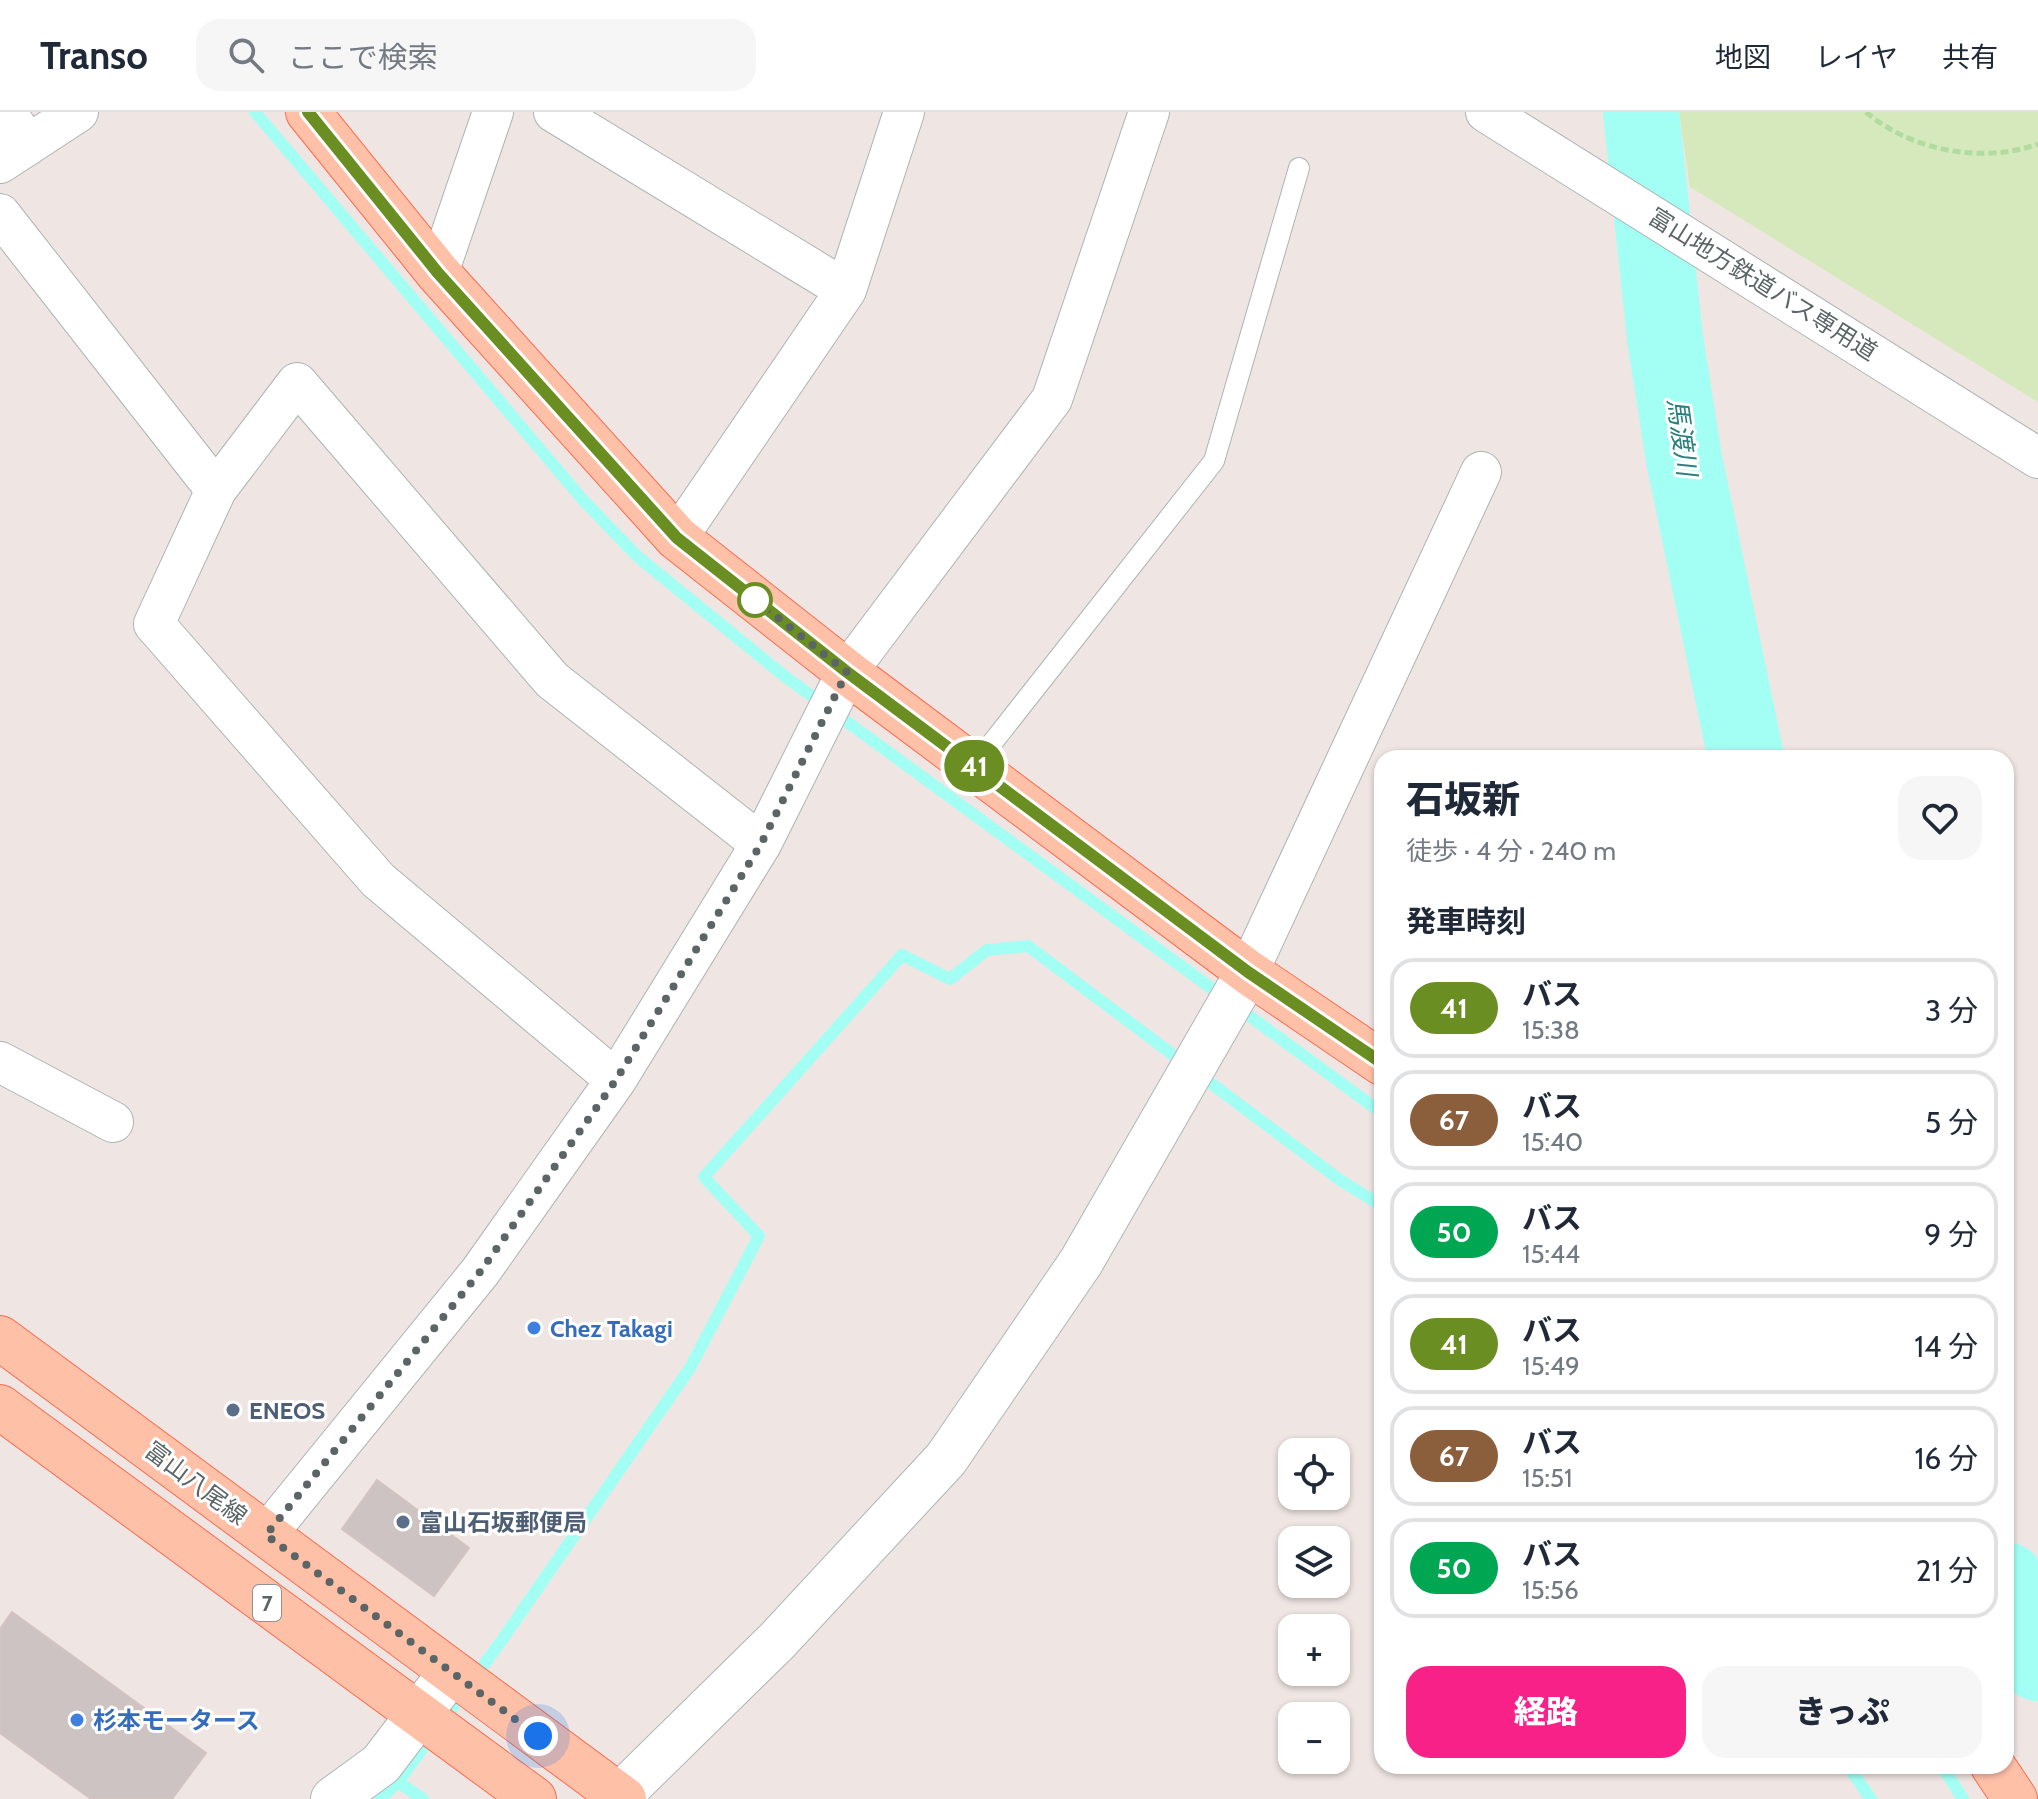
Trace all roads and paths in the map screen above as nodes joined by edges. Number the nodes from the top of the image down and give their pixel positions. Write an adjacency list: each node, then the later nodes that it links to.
1 (6, 112): 11 (street)
2 (78, 112): 11 (street)
3 (308, 112): 14 (main road)
4 (493, 112): 14 (street)
5 (554, 112): 15 (street)
6 (904, 112): 15 (street)
7 (1149, 112): 20 (street)
8 (1486, 112): 16 (street, 富山地方鉄道バス専用道)
9 (1866, 112): 10 (path)
10 (2038, 144)
11 (14, 154)
12 (1299, 168): 21 (lane)
13 (0, 214): 18 (street)
14 (438, 273): 19 (main road)
15 (846, 290): 19 (street)
16 (2038, 458)
17 (1481, 472): 23 (street)
18 (216, 490): 22 (street); 26 (street)
19 (677, 538): 20 (main road)
20 (847, 672): 21 (main road); 22 (street)
21 (974, 766): 23 (main road)
22 (761, 844): 26 (street)
23 (1248, 972): 24 (main road); 34 (street)
24 (1374, 1058)
25 (0, 1062): 27 (street)
26 (616, 1080): 30 (street)
27 (113, 1122)
28 (0, 1338): 30 (main road, 富山八尾線 / 7)
29 (0, 1407): 32 (main road, 7)
30 (266, 1535): 31 (main road, 富山八尾線 / 7)
31 (451, 1672): 32 (street); 34 (main road, 富山八尾線 / 7)
32 (419, 1714): 35 (street); 36 (main road, 7)
33 (1998, 1774): 37 (main road)
34 (620, 1798)
35 (333, 1799)
36 (534, 1799)
37 (2015, 1799)

